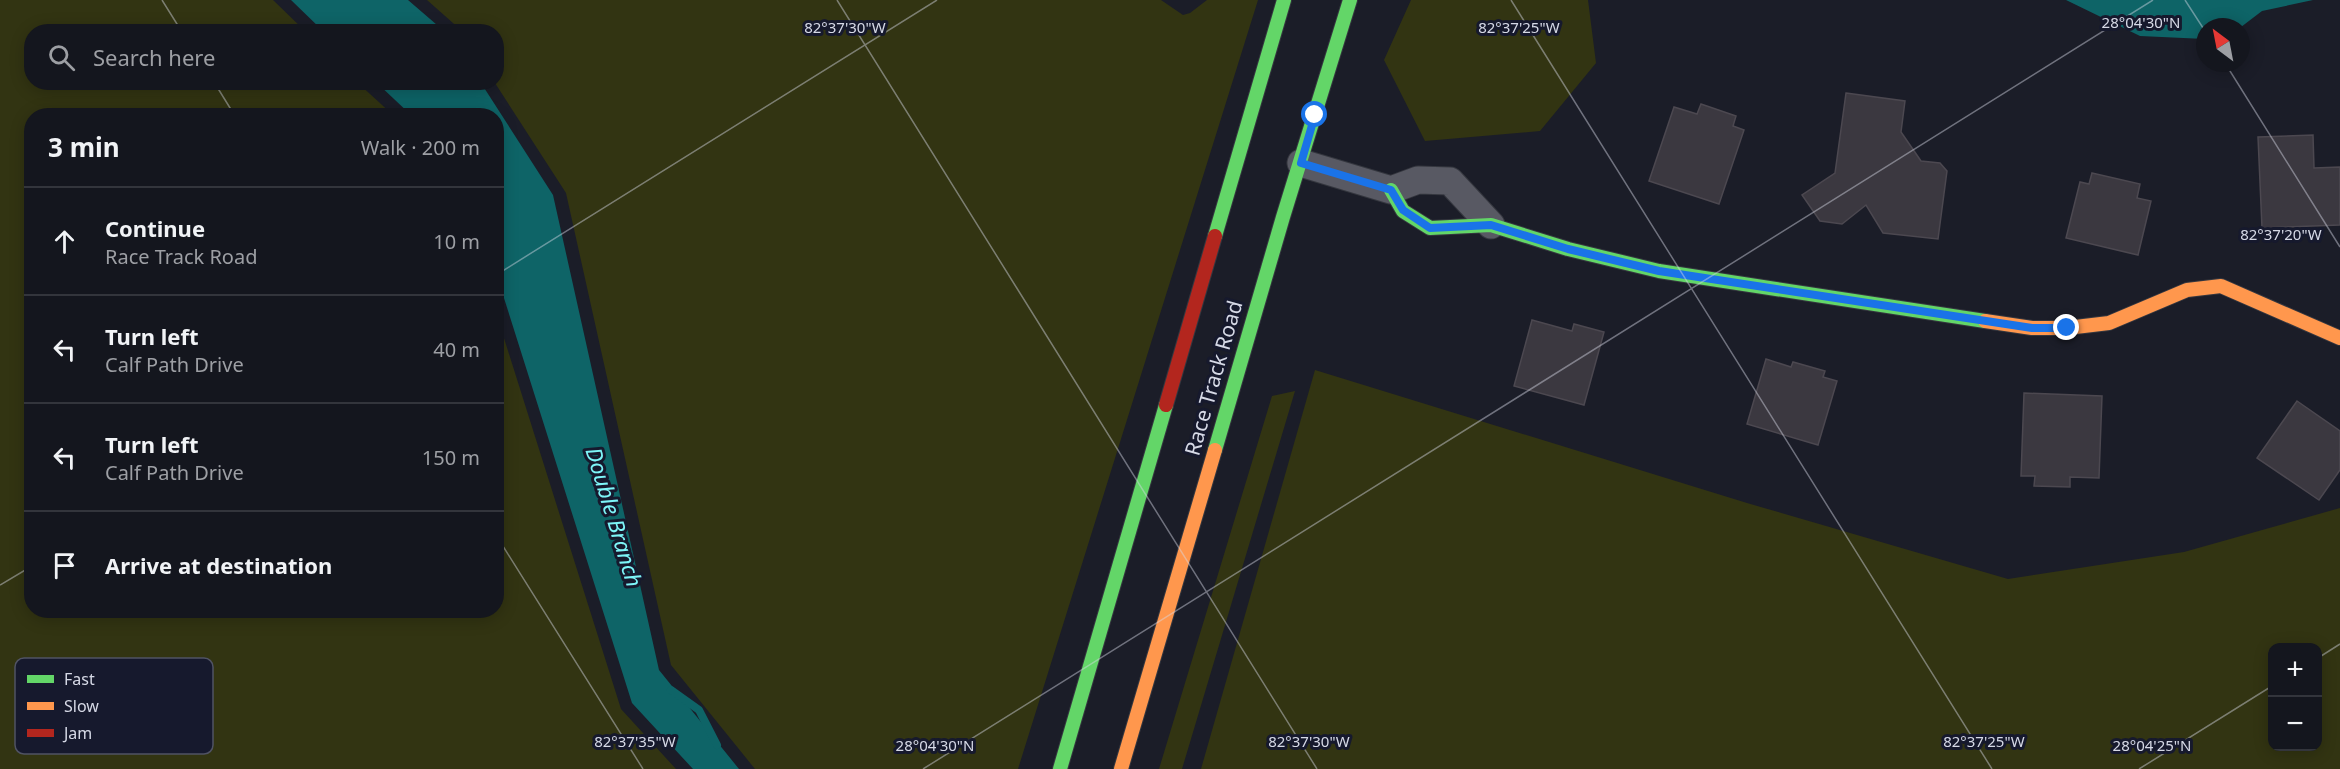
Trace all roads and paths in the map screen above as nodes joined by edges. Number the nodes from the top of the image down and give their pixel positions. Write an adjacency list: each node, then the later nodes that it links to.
1 (1284, 0): 7 (main road, Race Track Road)
2 (1350, 0): 3 (main road, Race Track Road)
3 (1301, 163): 4 (street); 8 (main road, Race Track Road)
4 (1391, 190): 5 (main road); 5 (street)
5 (1491, 225): 6 (main road)
6 (2340, 338)
7 (1065, 766)
8 (1121, 769)

